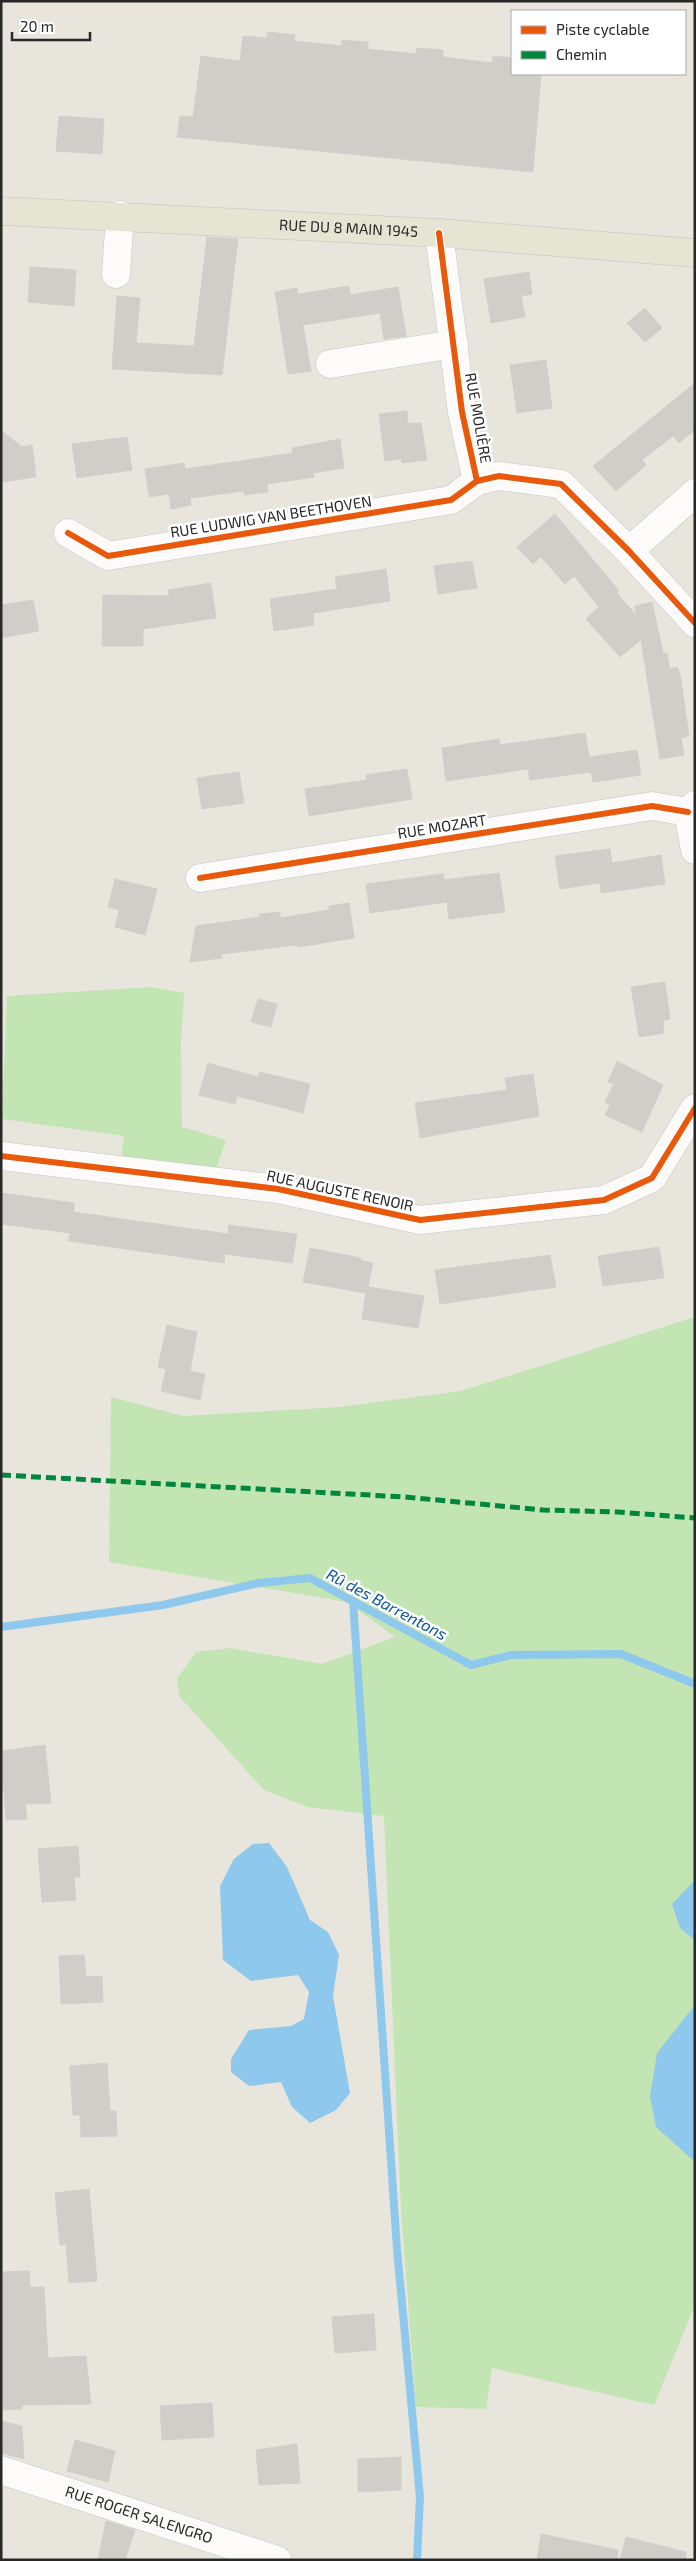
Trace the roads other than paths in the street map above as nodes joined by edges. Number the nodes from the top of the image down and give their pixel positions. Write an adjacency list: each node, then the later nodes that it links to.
1 (1, 211): 2 (main road, RUE DU 8 MAIN 1945)
2 (120, 215): 3 (main road, RUE DU 8 MAIN 1945); 5 (street)
3 (439, 232): 4 (main road, RUE DU 8 MAIN 1945); 6 (street, RUE MOLIÈRE)
4 (695, 253)
5 (116, 274)
6 (454, 344): 7 (street); 8 (street, RUE MOLIÈRE)
7 (330, 364)
8 (477, 481): 10 (street, RUE LUDWIG VAN BEETHOVEN); 11 (street, RUE MOLIÈRE)
9 (695, 493): 11 (street)
10 (68, 534)
11 (629, 550): 12 (street, RUE MOLIÈRE)
12 (695, 623)
13 (691, 808): 14 (street); 15 (street, RUE MOZART)
14 (695, 850)
15 (200, 878)
16 (695, 1108): 17 (street, RUE AUGUSTE RENOIR)
17 (1, 1156)
18 (1, 2470): 19 (street, RUE ROGER SALENGRO)
19 (277, 2560)

